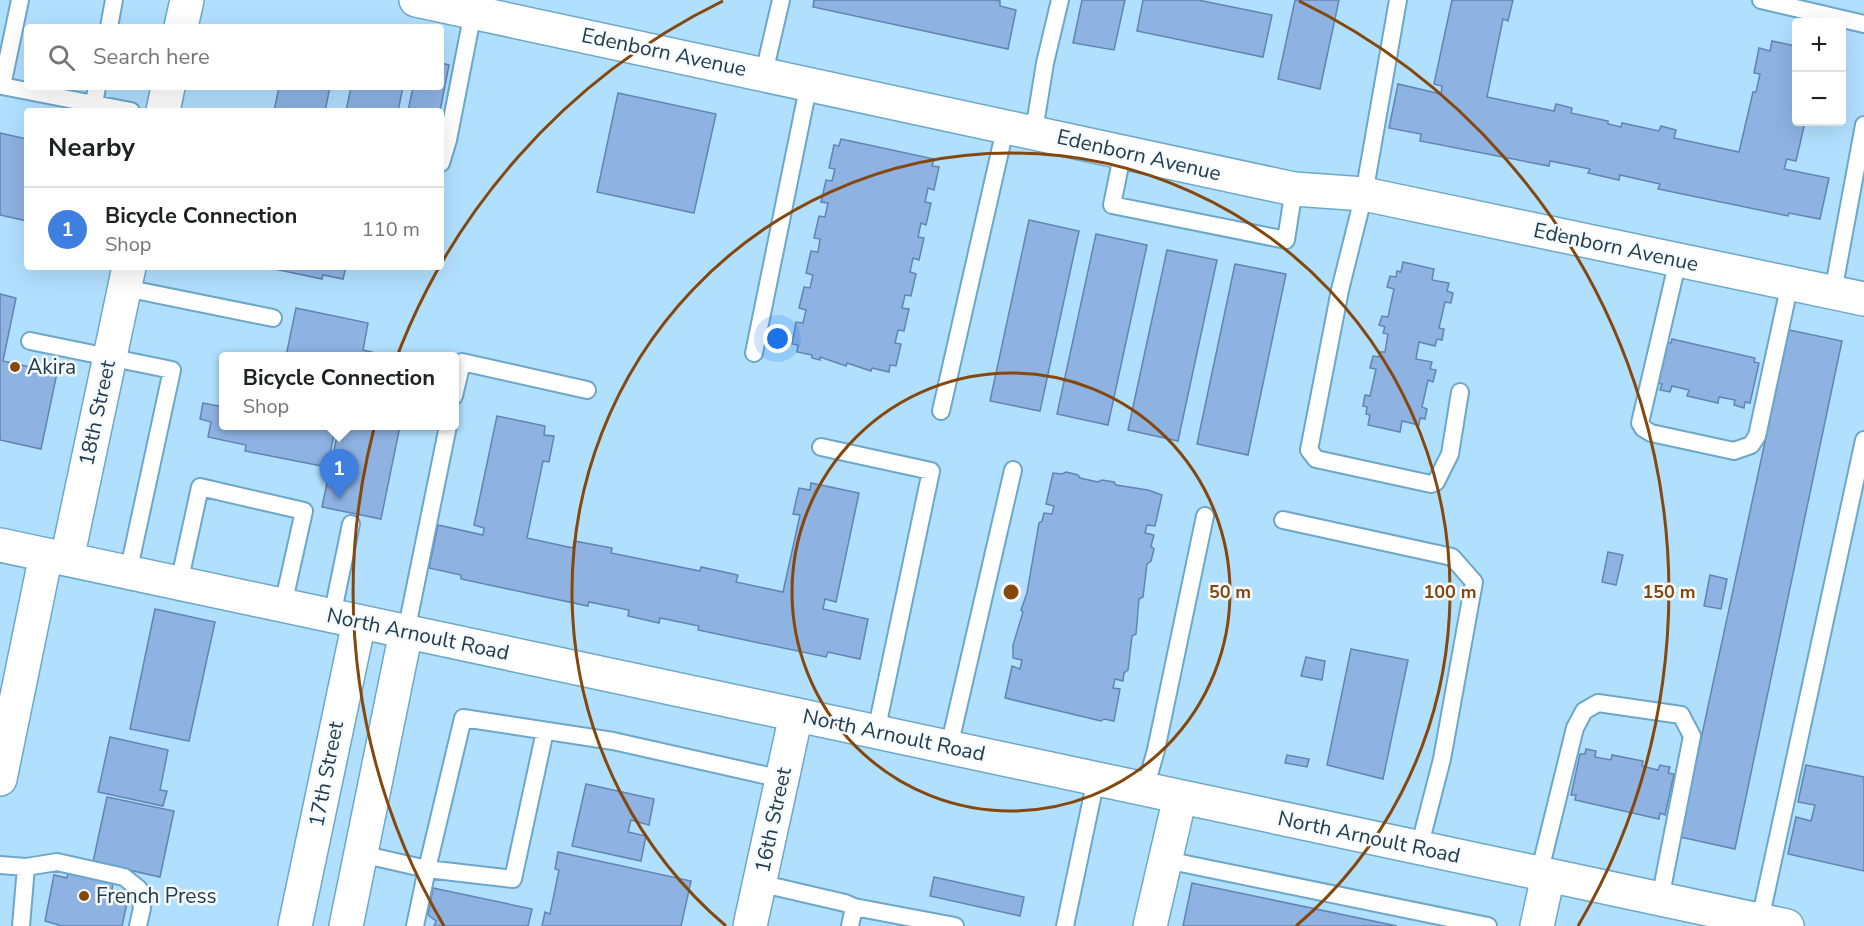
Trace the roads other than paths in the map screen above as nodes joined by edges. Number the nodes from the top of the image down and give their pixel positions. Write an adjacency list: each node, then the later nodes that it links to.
1 (20, 0): 17 (lane)
2 (114, 0): 10 (lane)
3 (187, 0): 11 (street)
4 (416, 0): 9 (street, Edenborn Avenue)
5 (781, 0): 13 (lane)
6 (1060, 0): 21 (lane)
7 (1398, 0): 25 (lane)
8 (1761, 0): 12 (lane)
9 (464, 7): 13 (street, Edenborn Avenue); 23 (lane)
10 (110, 24)
11 (182, 24)
12 (1864, 24)
13 (764, 73): 14 (street, Edenborn Avenue)
14 (809, 83): 21 (street, Edenborn Avenue); 32 (lane)
15 (96, 90): 17 (lane)
16 (167, 90): 19 (street)
17 (94, 104): 18 (lane)
18 (115, 108)
19 (164, 108)
20 (1864, 125): 29 (lane)
21 (1020, 128): 22 (street, Edenborn Avenue); 37 (lane)
22 (1123, 152): 24 (street, Edenborn Avenue); 24 (lane)
23 (444, 153)
24 (1294, 189): 25 (street, Edenborn Avenue)
25 (1364, 194): 26 (street, Edenborn Avenue); 36 (lane)
26 (1677, 260): 28 (street, Edenborn Avenue); 28 (lane)
27 (127, 277): 30 (lane); 33 (street, 18th Street)
28 (1790, 283): 29 (street, Edenborn Avenue)
29 (1849, 295)
30 (273, 318)
31 (30, 341): 33 (lane)
32 (754, 353)
33 (108, 357): 46 (street, 18th Street); 47 (lane)
34 (459, 375): 35 (lane)
35 (587, 390)
36 (1460, 392)
37 (941, 411)
38 (447, 430): 51 (lane)
39 (1864, 440): 71 (lane)
40 (820, 447): 54 (lane)
41 (1012, 470): 55 (lane)
42 (1205, 516): 59 (lane)
43 (1283, 520): 61 (lane)
44 (351, 524): 50 (lane)
45 (0, 545): 46 (street, North Arnoult Road)
46 (57, 557): 47 (street, North Arnoult Road); 56 (street, 18th Street)
47 (128, 573): 48 (street, North Arnoult Road)
48 (179, 583): 49 (street, North Arnoult Road); 49 (lane)
49 (283, 605): 50 (street, North Arnoult Road)
50 (346, 619): 51 (street, North Arnoult Road); 74 (street, 17th Street)
51 (406, 632): 52 (street, North Arnoult Road); 62 (street)
52 (796, 715): 54 (street, North Arnoult Road); 57 (street, 16th Street)
53 (545, 731): 57 (lane); 66 (lane); 66 (lane)
54 (876, 732): 55 (street, North Arnoult Road)
55 (949, 747): 58 (street, North Arnoult Road)
56 (0, 779)
57 (782, 779): 68 (street, 16th Street)
58 (1096, 779): 59 (street, North Arnoult Road); 80 (lane)
59 (1145, 789): 60 (street, North Arnoult Road)
60 (1180, 796): 61 (street, North Arnoult Road); 63 (street)
61 (1419, 848): 67 (street, North Arnoult Road)
62 (361, 854): 66 (lane); 75 (street)
63 (1166, 860): 81 (street); 82 (lane)
64 (0, 865): 65 (lane)
65 (26, 867): 72 (lane); 73 (lane)
66 (427, 869): 76 (lane)
67 (1543, 875): 69 (street, North Arnoult Road); 69 (lane); 83 (street)
68 (759, 883): 70 (lane); 77 (street, 16th Street)
69 (1660, 899): 71 (street, North Arnoult Road)
70 (854, 907): 78 (lane); 79 (lane)
71 (1774, 923)
72 (21, 926)
73 (138, 926)
74 (295, 926)
75 (346, 926)
76 (415, 926)
77 (750, 926)
78 (850, 926)
79 (955, 926)
80 (1065, 926)
81 (1150, 926)
82 (1488, 926)
83 (1537, 926)

